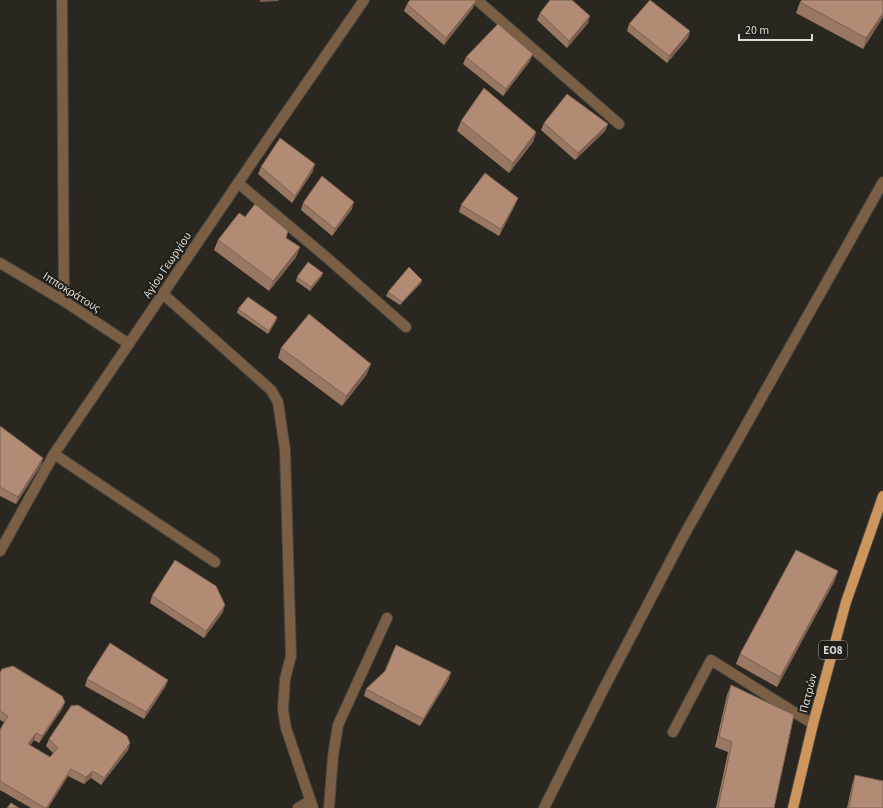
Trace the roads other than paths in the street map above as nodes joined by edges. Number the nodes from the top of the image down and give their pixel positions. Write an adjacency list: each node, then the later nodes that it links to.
1 (62, 0): 9 (street)
2 (364, 0): 6 (street, Αγίου Γεωργίου)
3 (477, 0): 4 (street)
4 (619, 124)
5 (883, 182): 22 (street)
6 (238, 183): 8 (street, Αγίου Γεωργίου); 10 (street)
7 (0, 263): 9 (street, Ιπποκράτους)
8 (163, 294): 11 (street, Αγίου Γεωργίου); 19 (street)
9 (64, 301): 11 (street, Ιπποκράτους)
10 (406, 327)
11 (129, 344): 12 (street, Αγίου Γεωργίου)
12 (54, 454): 14 (street, Αγίου Γεωργίου); 15 (street)
13 (883, 496): 17 (main road, Πατρών / ΕΟ8)
14 (0, 551)
15 (215, 562)
16 (386, 618): 21 (street)
17 (813, 724): 18 (street); 23 (main road, Πατρών / ΕΟ8)
18 (673, 732)
19 (311, 804): 20 (street)
20 (298, 808)
21 (329, 808)
22 (544, 808)
23 (793, 808)

